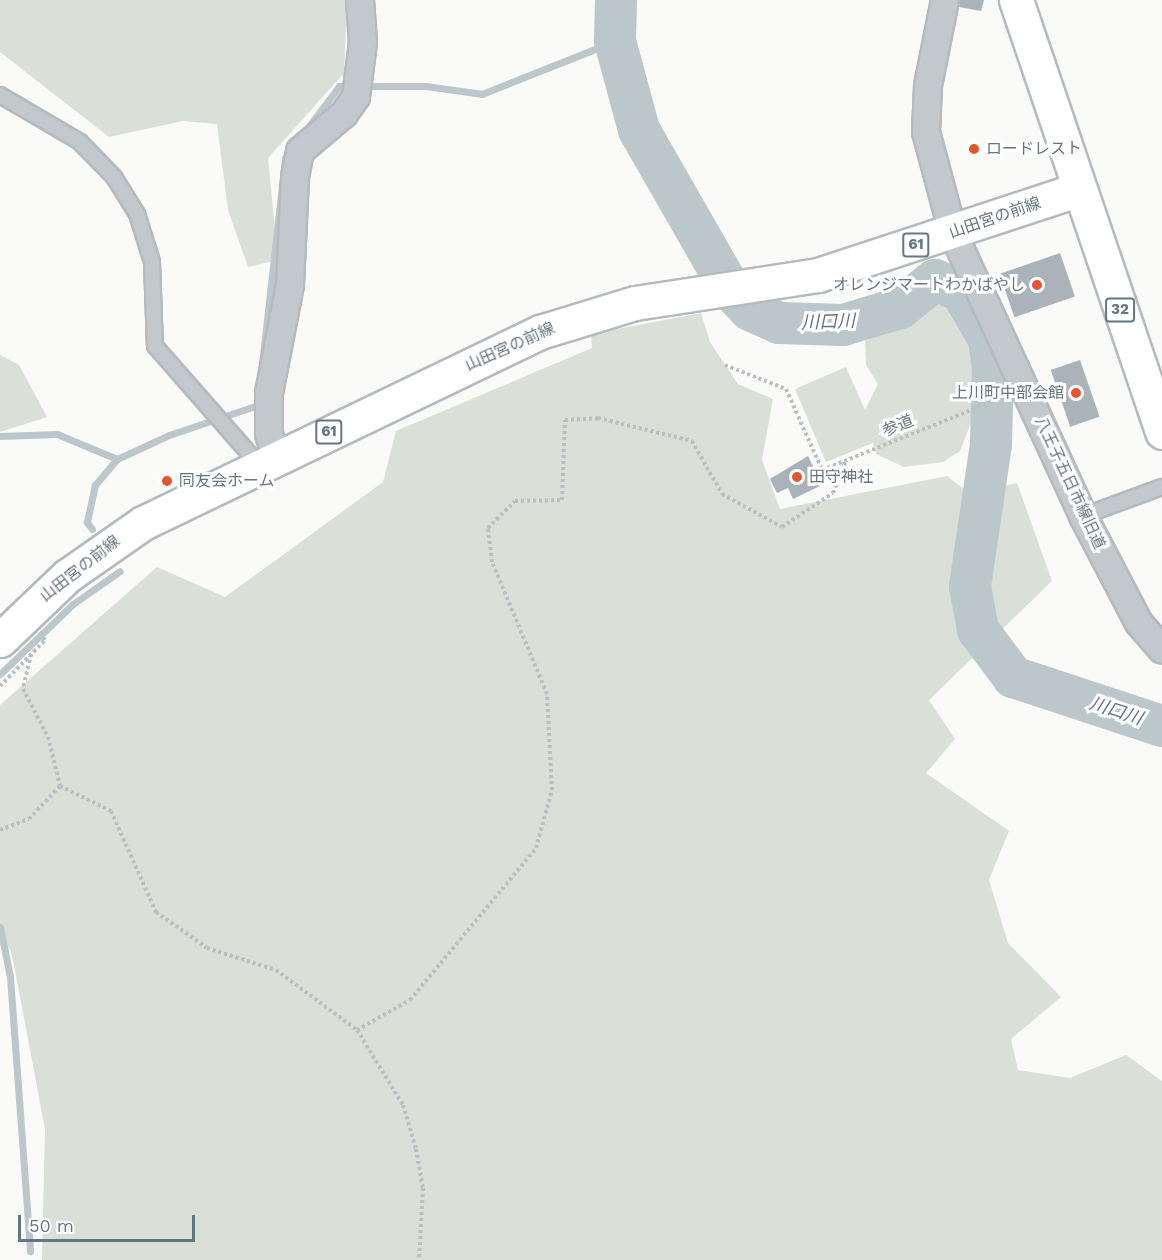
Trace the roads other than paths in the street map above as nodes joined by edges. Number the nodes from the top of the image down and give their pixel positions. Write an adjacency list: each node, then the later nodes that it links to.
1 (360, 0): 8 (street)
2 (945, 0): 6 (street, 八王子五日市線旧道)
3 (1016, 0): 5 (main road, 32)
4 (0, 95): 8 (lane)
5 (1079, 189): 6 (main road, 山田宮の前線 / 61); 7 (main road, 32)
6 (953, 233): 8 (main road, 山田宮の前線 / 61); 10 (street, 八王子五日市線旧道)
7 (1162, 432)
8 (267, 461): 11 (main road, 山田宮の前線 / 61)
9 (1162, 487): 10 (lane)
10 (1083, 516): 12 (street, 八王子五日市線旧道)
11 (0, 640)
12 (1162, 648)

